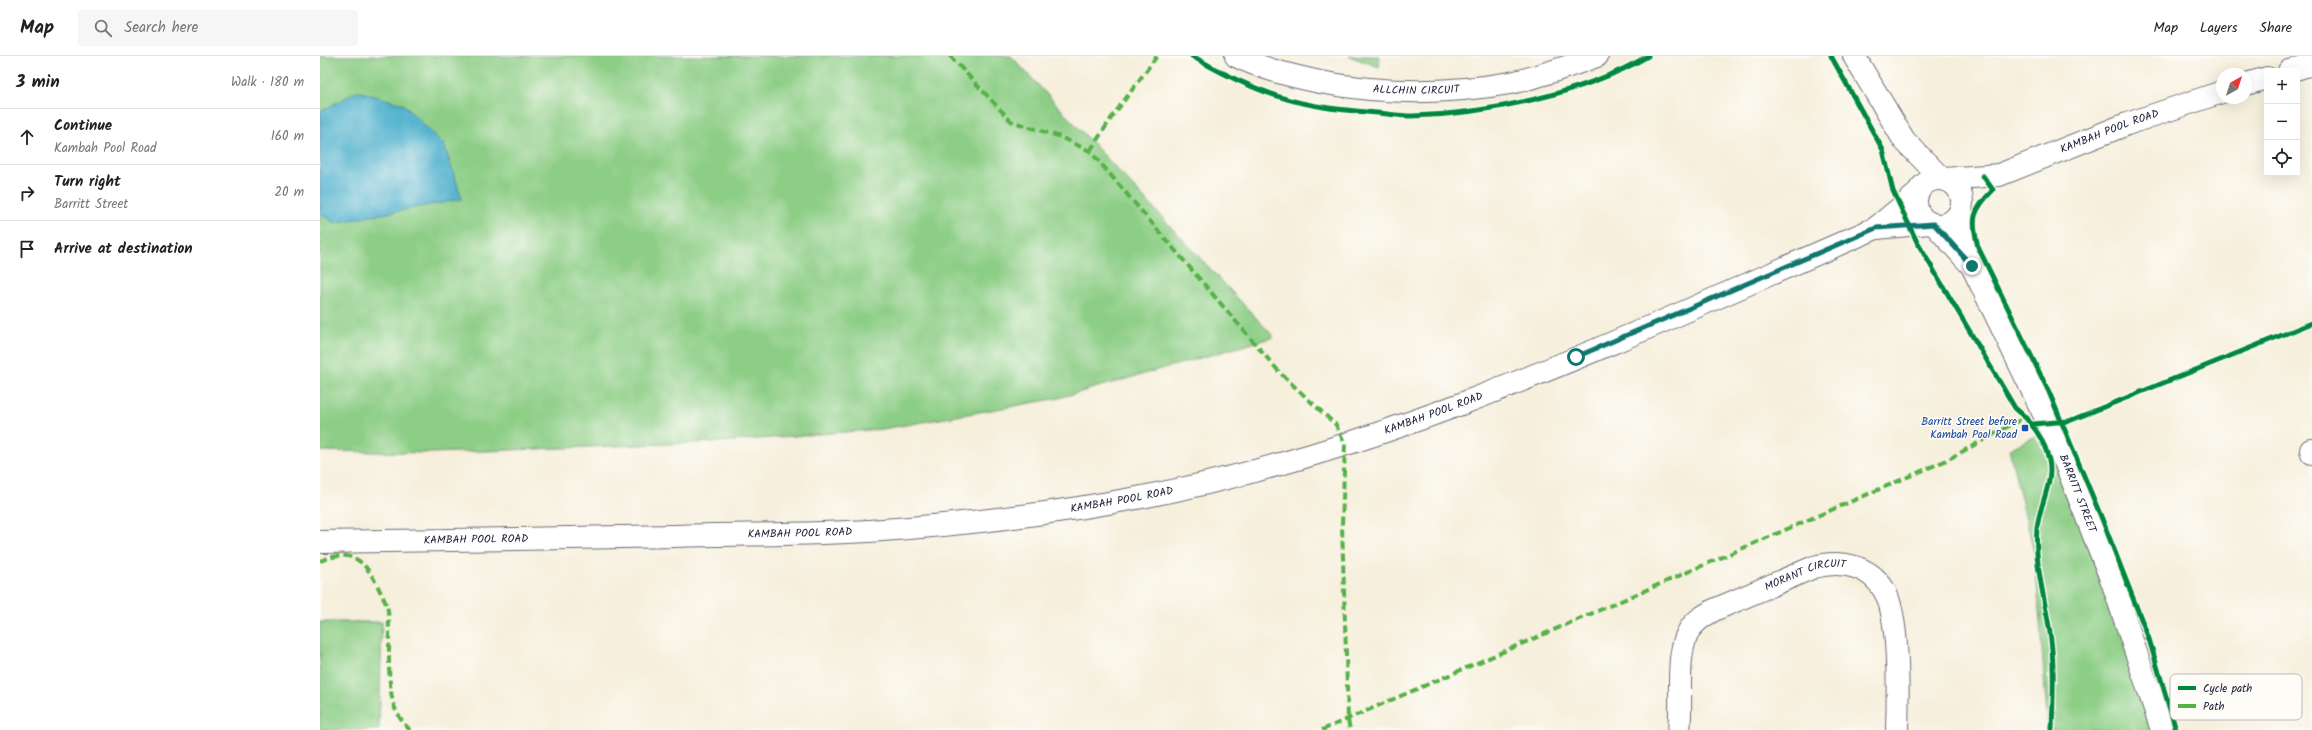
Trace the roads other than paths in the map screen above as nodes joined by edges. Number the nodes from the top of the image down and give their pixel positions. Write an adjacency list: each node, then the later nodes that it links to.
1 (1236, 56): 2 (street, ALLCHIN CIRCUIT)
2 (1597, 56)
3 (1854, 56): 9 (street)
4 (2312, 64): 5 (street)
5 (2299, 68)
6 (2264, 79): 7 (street)
7 (2252, 82)
8 (2216, 94): 10 (street, KAMBAH POOL ROAD)
9 (1904, 140): 11 (street); 12 (street)
10 (1999, 175): 11 (street, KAMBAH POOL ROAD); 13 (street, KAMBAH POOL ROAD)
11 (1943, 179): 12 (street); 13 (street)
12 (1917, 194): 14 (street); 15 (street, KAMBAH POOL ROAD)
13 (1961, 207): 14 (street); 16 (street, BARRITT STREET)
14 (1932, 224): 15 (street, KAMBAH POOL ROAD); 16 (street, BARRITT STREET)
15 (1876, 228): 17 (street, KAMBAH POOL ROAD)
16 (1972, 266): 20 (street, BARRITT STREET)
17 (320, 542)
18 (1679, 730): 19 (street, MORANT CIRCUIT)
19 (1896, 730)
20 (2162, 730)

